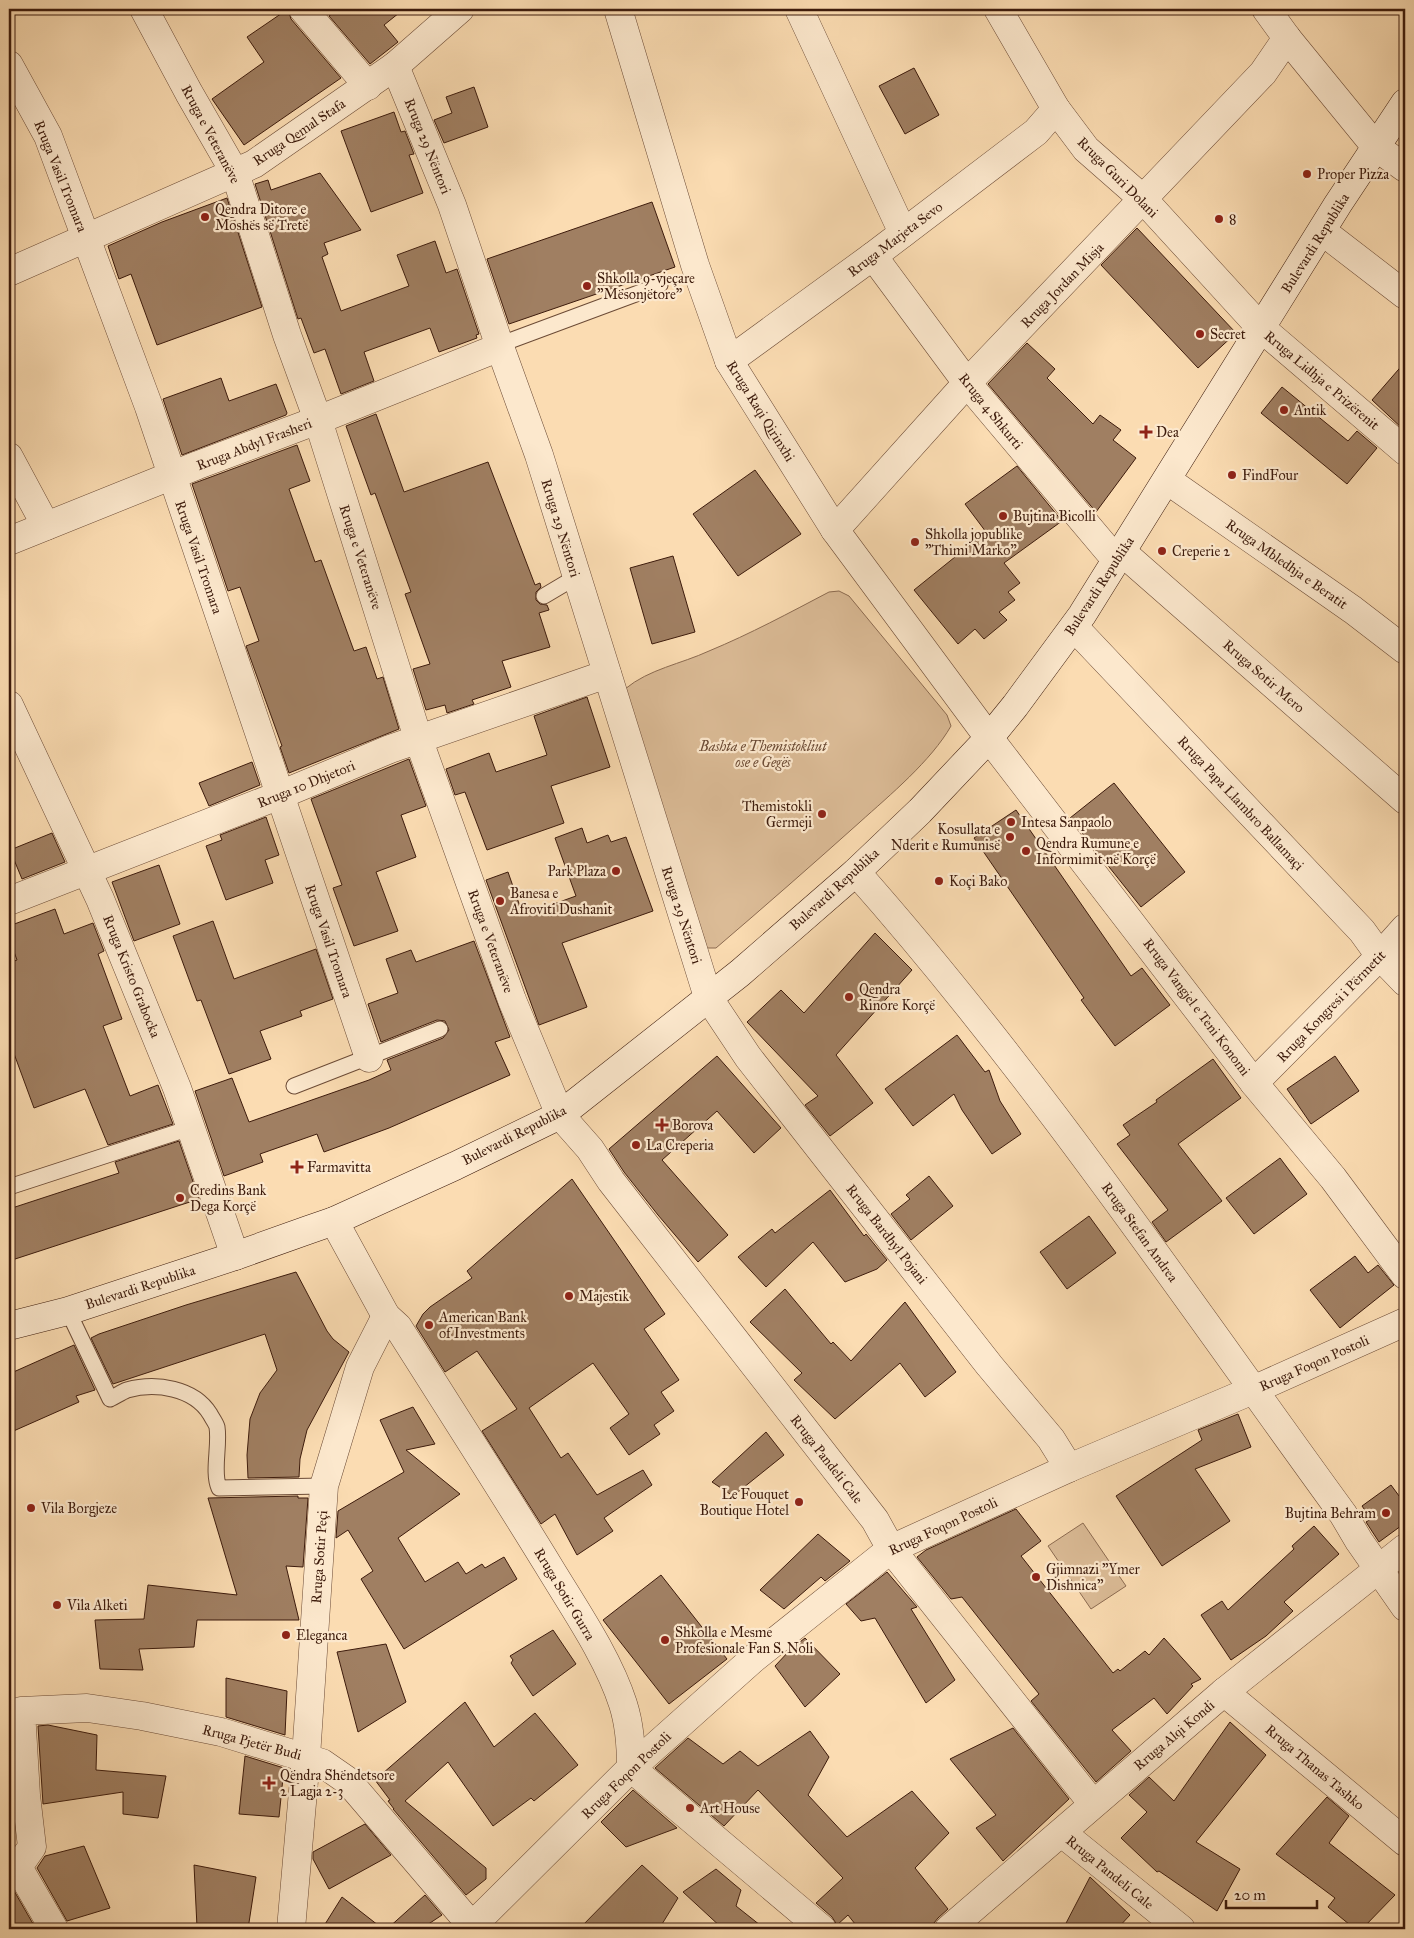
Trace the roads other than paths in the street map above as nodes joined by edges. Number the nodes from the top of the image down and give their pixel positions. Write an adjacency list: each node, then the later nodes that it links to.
1 (144, 9): 16 (street, Rruga e Veteranëve)
2 (304, 9): 11 (street)
3 (460, 9): 10 (street, Rruga Qemal Stafa)
4 (618, 9): 27 (street, Rruga Raqi Qirinxhi)
5 (799, 9): 19 (street)
6 (998, 9): 13 (street, Rruga Guri Dolani)
7 (1266, 9): 8 (street)
8 (1287, 38): 14 (street); 17 (street, Rruga Jordan Misja)
9 (9, 65): 20 (street, Rruga Vasil Tromara)
10 (395, 66): 11 (street, Rruga Qemal Stafa); 26 (street, Rruga 29 Nëntori)
11 (368, 86): 16 (street, Rruga Qemal Stafa)
12 (1405, 103): 14 (street, Bulevardi Republika)
13 (1056, 109): 17 (street, Rruga Guri Dolani); 19 (street, Rruga Marjeta Sevo)
14 (1376, 147): 15 (street); 18 (street, Bulevardi Republika)
15 (1405, 168)
16 (234, 173): 20 (street, Rruga Qemal Stafa); 29 (street, Rruga e Veteranëve)
17 (1144, 199): 25 (street, Rruga Guri Dolani); 28 (street, Rruga Jordan Misja)
18 (1322, 231): 24 (street); 25 (street, Bulevardi Republika)
19 (903, 233): 21 (street, Rruga Marjeta Sevo)
20 (86, 237): 22 (street, Rruga Qemal Stafa); 32 (street, Rruga Vasil Tromara)
21 (873, 256): 27 (street, Rruga Marjeta Sevo); 28 (street, Rruga 4 Shkurti)
22 (9, 272)
23 (660, 285): 26 (lane)
24 (1405, 295)
25 (1262, 328): 30 (street, Rruga Lidhja e Prizërenit); 33 (street, Bulevardi Republika)
26 (500, 346): 29 (street, Rruga Abdyl Frasheri); 38 (street, Rruga 29 Nëntori)
27 (729, 362): 35 (street, Rruga Raqi Qirinxhi)
28 (967, 383): 35 (street, Rruga Jordan Misja); 37 (street, Rruga 4 Shkurti)
29 (318, 420): 32 (street, Rruga Abdyl Frasheri); 44 (street, Rruga e Veteranëve)
30 (1405, 451)
31 (9, 457): 34 (street)
32 (172, 475): 34 (street, Rruga Abdyl Frasheri); 46 (street, Rruga Vasil Tromara)
33 (1167, 480): 37 (street, Bulevardi Republika); 41 (street, Rruga Mbledhja e Beratit)
34 (46, 526): 36 (street, Rruga Abdyl Frasheri)
35 (835, 530): 45 (street, Rruga Raqi Qirinxhi)
36 (9, 541)
37 (1119, 556): 40 (street, Bulevardi Republika); 47 (street, Rruga Sotir Mero)
38 (576, 577): 39 (lane); 42 (street, Rruga 29 Nëntori)
39 (544, 596)
40 (1074, 627): 45 (street, Bulevardi Republika); 52 (street, Rruga Papa Llambro Ballamaçi)
41 (1405, 650)
42 (606, 674): 44 (street, Rruga 10 Dhjetori); 54 (street, Rruga 29 Nëntori)
43 (9, 704): 48 (street, Rruga Kristo Grabocka)
44 (418, 738): 46 (street, Rruga 10 Dhjetori); 59 (street, Rruga e Veteranëve)
45 (989, 738): 49 (street, Bulevardi Republika); 57 (street, Rruga Vangjel e Teni Konomi)
46 (280, 795): 48 (street, Rruga 10 Dhjetori); 56 (street, Rruga Vasil Tromara)
47 (1405, 800)
48 (86, 871): 50 (street, Rruga 10 Dhjetori); 60 (street, Rruga Kristo Grabocka)
49 (856, 872): 54 (street, Bulevardi Republika); 69 (street, Rruga Stefan Andrea)
50 (9, 901)
51 (1405, 928): 52 (street, Rruga Kongresi i Përmetit)
52 (1380, 956): 53 (street, Rruga Papa Llambro Ballamaçi); 57 (street, Rruga Kongresi i Përmetit)
53 (1405, 982)
54 (708, 997): 59 (street, Bulevardi Republika); 70 (street, Rruga Bardhyl Pojani)
55 (440, 1029): 56 (lane)
56 (370, 1058): 58 (lane)
57 (1254, 1083): 64 (street, Rruga Vangjel e Teni Konomi)
58 (294, 1086)
59 (560, 1115): 62 (street, Bulevardi Republika); 73 (street, Rruga Pandeli Cale)
60 (190, 1128): 61 (lane); 63 (street, Rruga Kristo Grabocka)
61 (9, 1187)
62 (334, 1221): 63 (street, Bulevardi Republika); 66 (street, Rruga Sotir Gurra)
63 (235, 1256): 65 (street, Bulevardi Republika)
64 (1405, 1274)
65 (68, 1311): 68 (street, Bulevardi Republika); 71 (lane)
66 (386, 1316): 71 (street, Rruga Sotir Peçi); 78 (street, Rruga Sotir Gurra)
67 (1405, 1322): 69 (street, Rruga Foqon Postoli)
68 (9, 1326)
69 (1253, 1390): 70 (street, Rruga Foqon Postoli); 74 (street, Rruga Stefan Andrea)
70 (1069, 1468): 73 (street, Rruga Foqon Postoli)
71 (324, 1486): 77 (street, Rruga Sotir Peçi)
72 (1405, 1548): 74 (street, Rruga Alqi Kondi)
73 (891, 1549): 78 (street, Rruga Foqon Postoli); 79 (street, Rruga Pandeli Cale)
74 (1379, 1569): 75 (street, Rruga Stefan Andrea); 76 (street, Rruga Alqi Kondi)
75 (1405, 1607)
76 (1224, 1692): 79 (street, Rruga Alqi Kondi); 80 (street, Rruga Thanas Tashko)
77 (306, 1757): 82 (street, Rruga Pjetër Budi); 83 (street, Rruga Pjetër Budi); 84 (street, Rruga Sotir Peçi)
78 (631, 1768): 82 (street, Rruga Foqon Postoli); 85 (street)
79 (1093, 1804): 81 (street, Rruga Alqi Kondi)
80 (1402, 1832)
81 (1062, 1833): 86 (street, Rruga Alqi Kondi); 87 (street, Rruga Pandeli Cale)
82 (470, 1928)
83 (54, 1929)
84 (291, 1929)
85 (822, 1929)
86 (949, 1929)
87 (1181, 1929)

